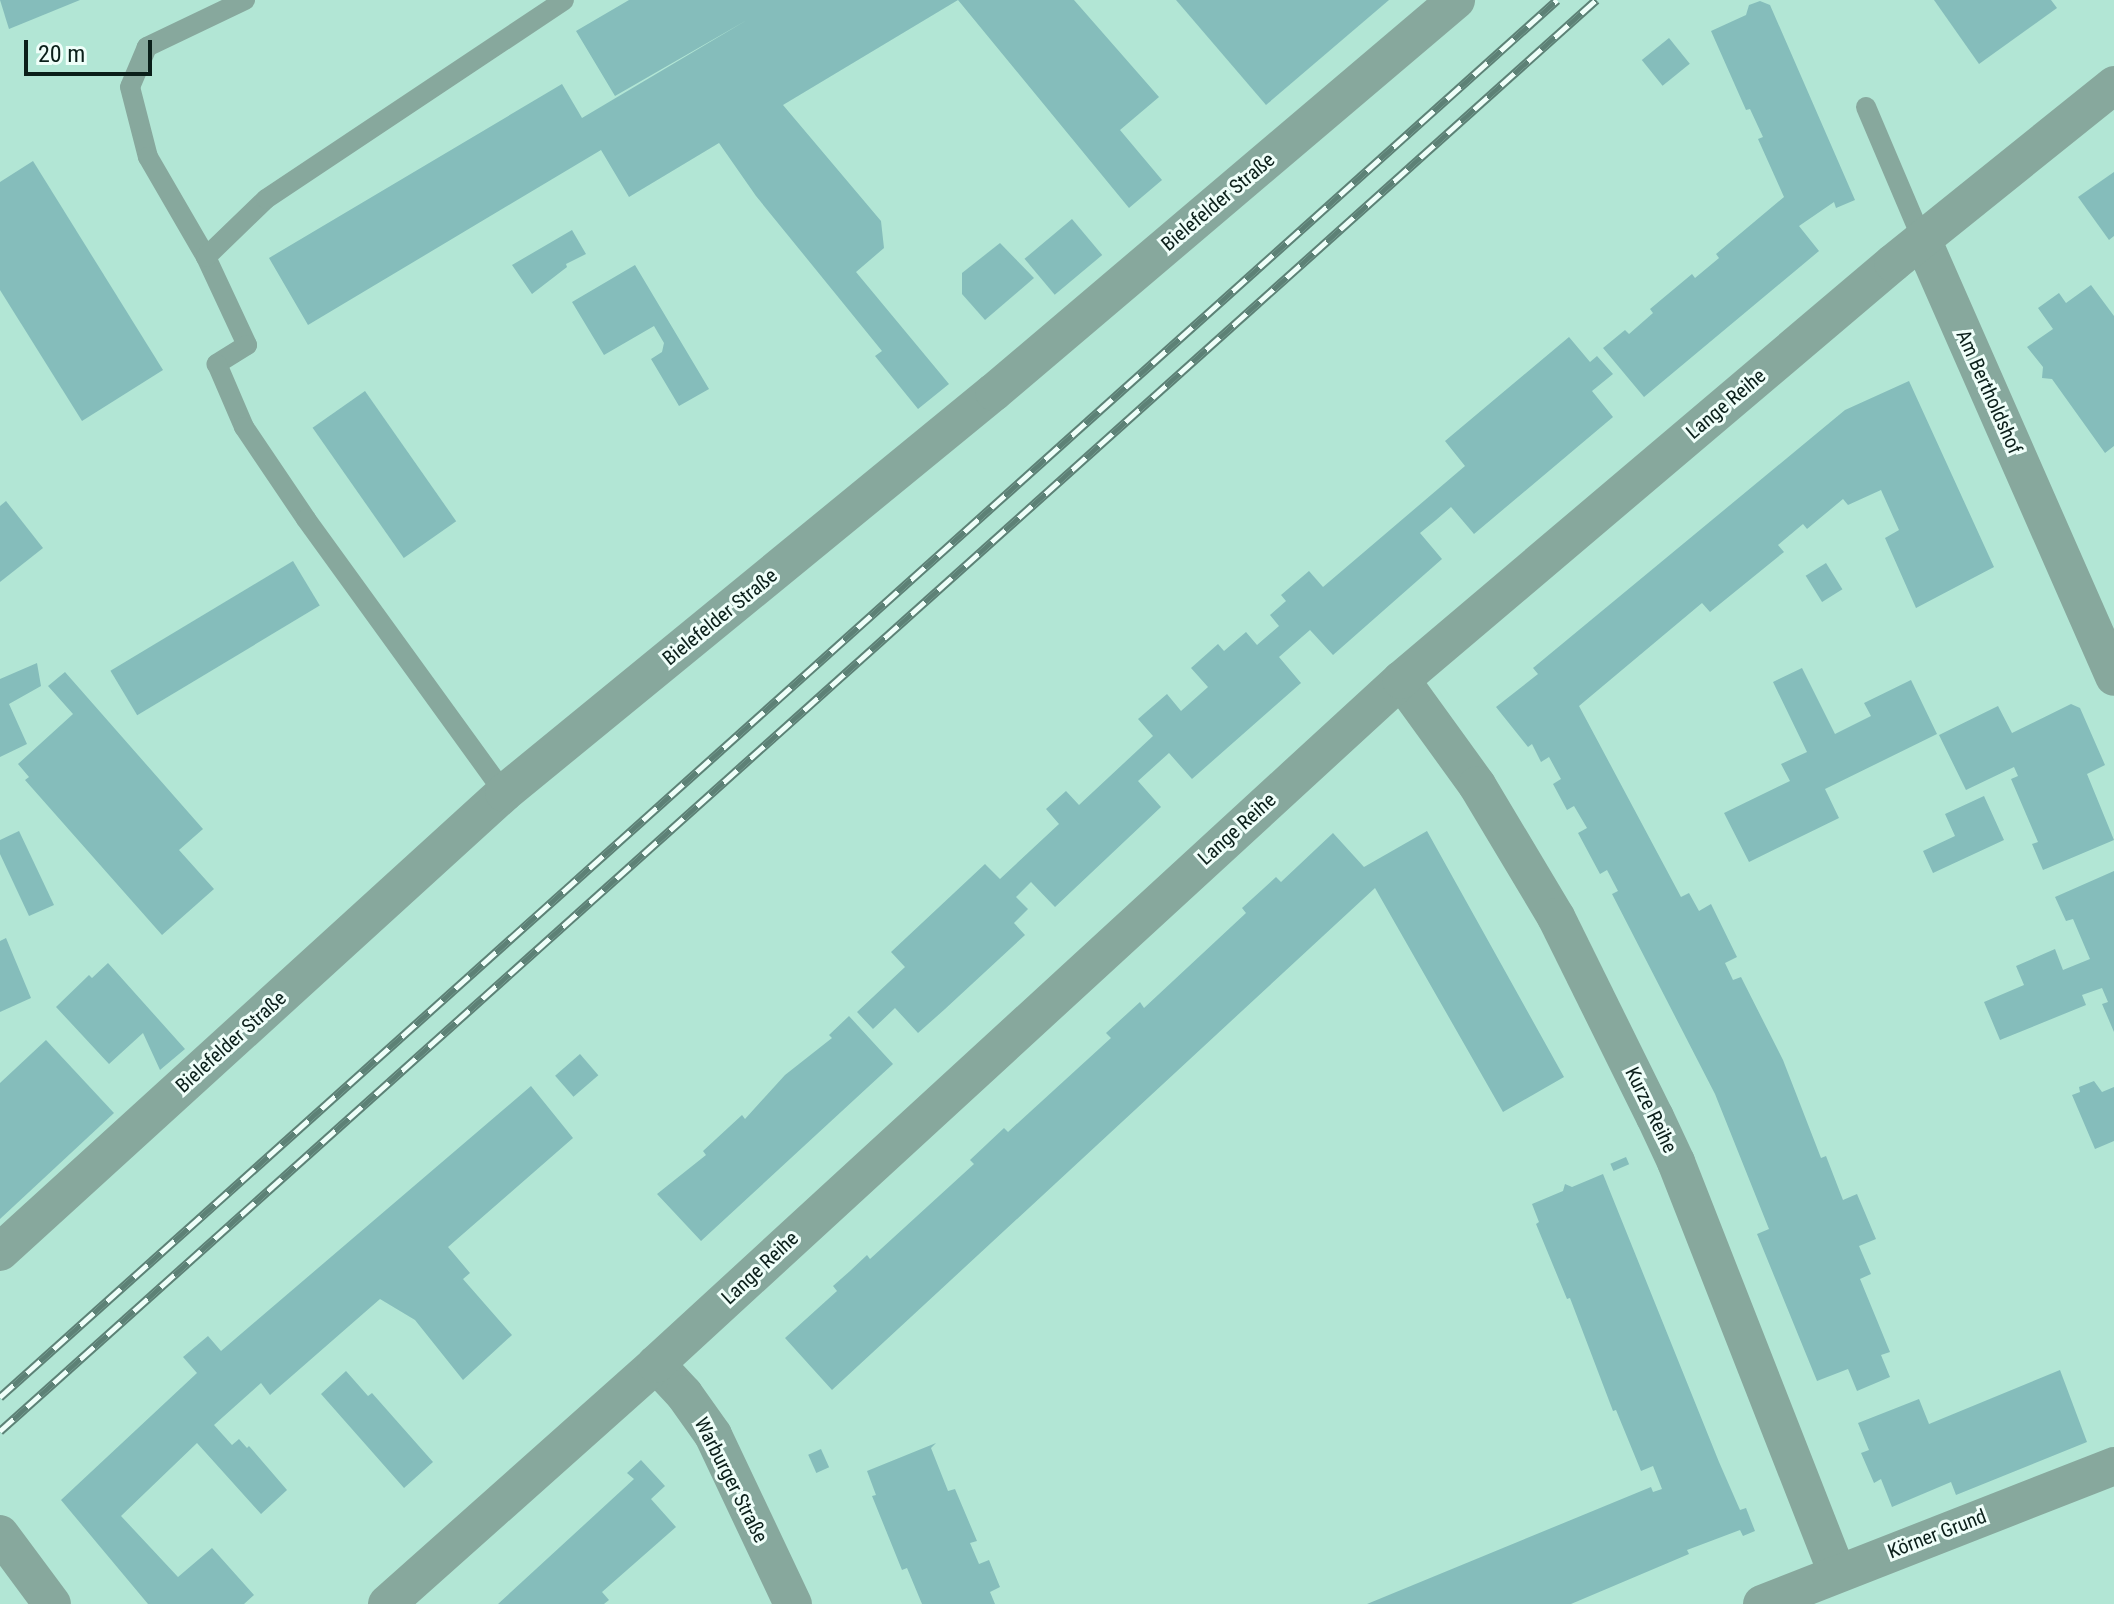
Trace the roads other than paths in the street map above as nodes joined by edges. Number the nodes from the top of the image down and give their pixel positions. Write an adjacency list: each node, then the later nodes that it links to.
1 (245, 0): 7 (lane)
2 (564, 0): 7 (lane)
3 (1456, 0): 10 (street, Bielefelder Straße)
4 (2114, 85): 6 (street, Lange Reihe)
5 (1866, 107): 6 (lane, Am Bertholdshof)
6 (1922, 239): 8 (street, Am Bertholdshof); 9 (street, Lange Reihe)
7 (206, 257): 10 (lane)
8 (2114, 677)
9 (1401, 680): 12 (street, Lange Reihe); 15 (street, Kurze Reihe)
10 (504, 793): 11 (street, Bielefelder Straße)
11 (0, 1252)
12 (656, 1364): 17 (street, Lange Reihe); 18 (street, Warburger Straße)
13 (2114, 1466): 15 (street, Körner Grund)
14 (0, 1534): 16 (street)
15 (1837, 1572): 19 (street, Körner Grund)
16 (52, 1604)
17 (387, 1604)
18 (793, 1604)
19 (1762, 1604)

